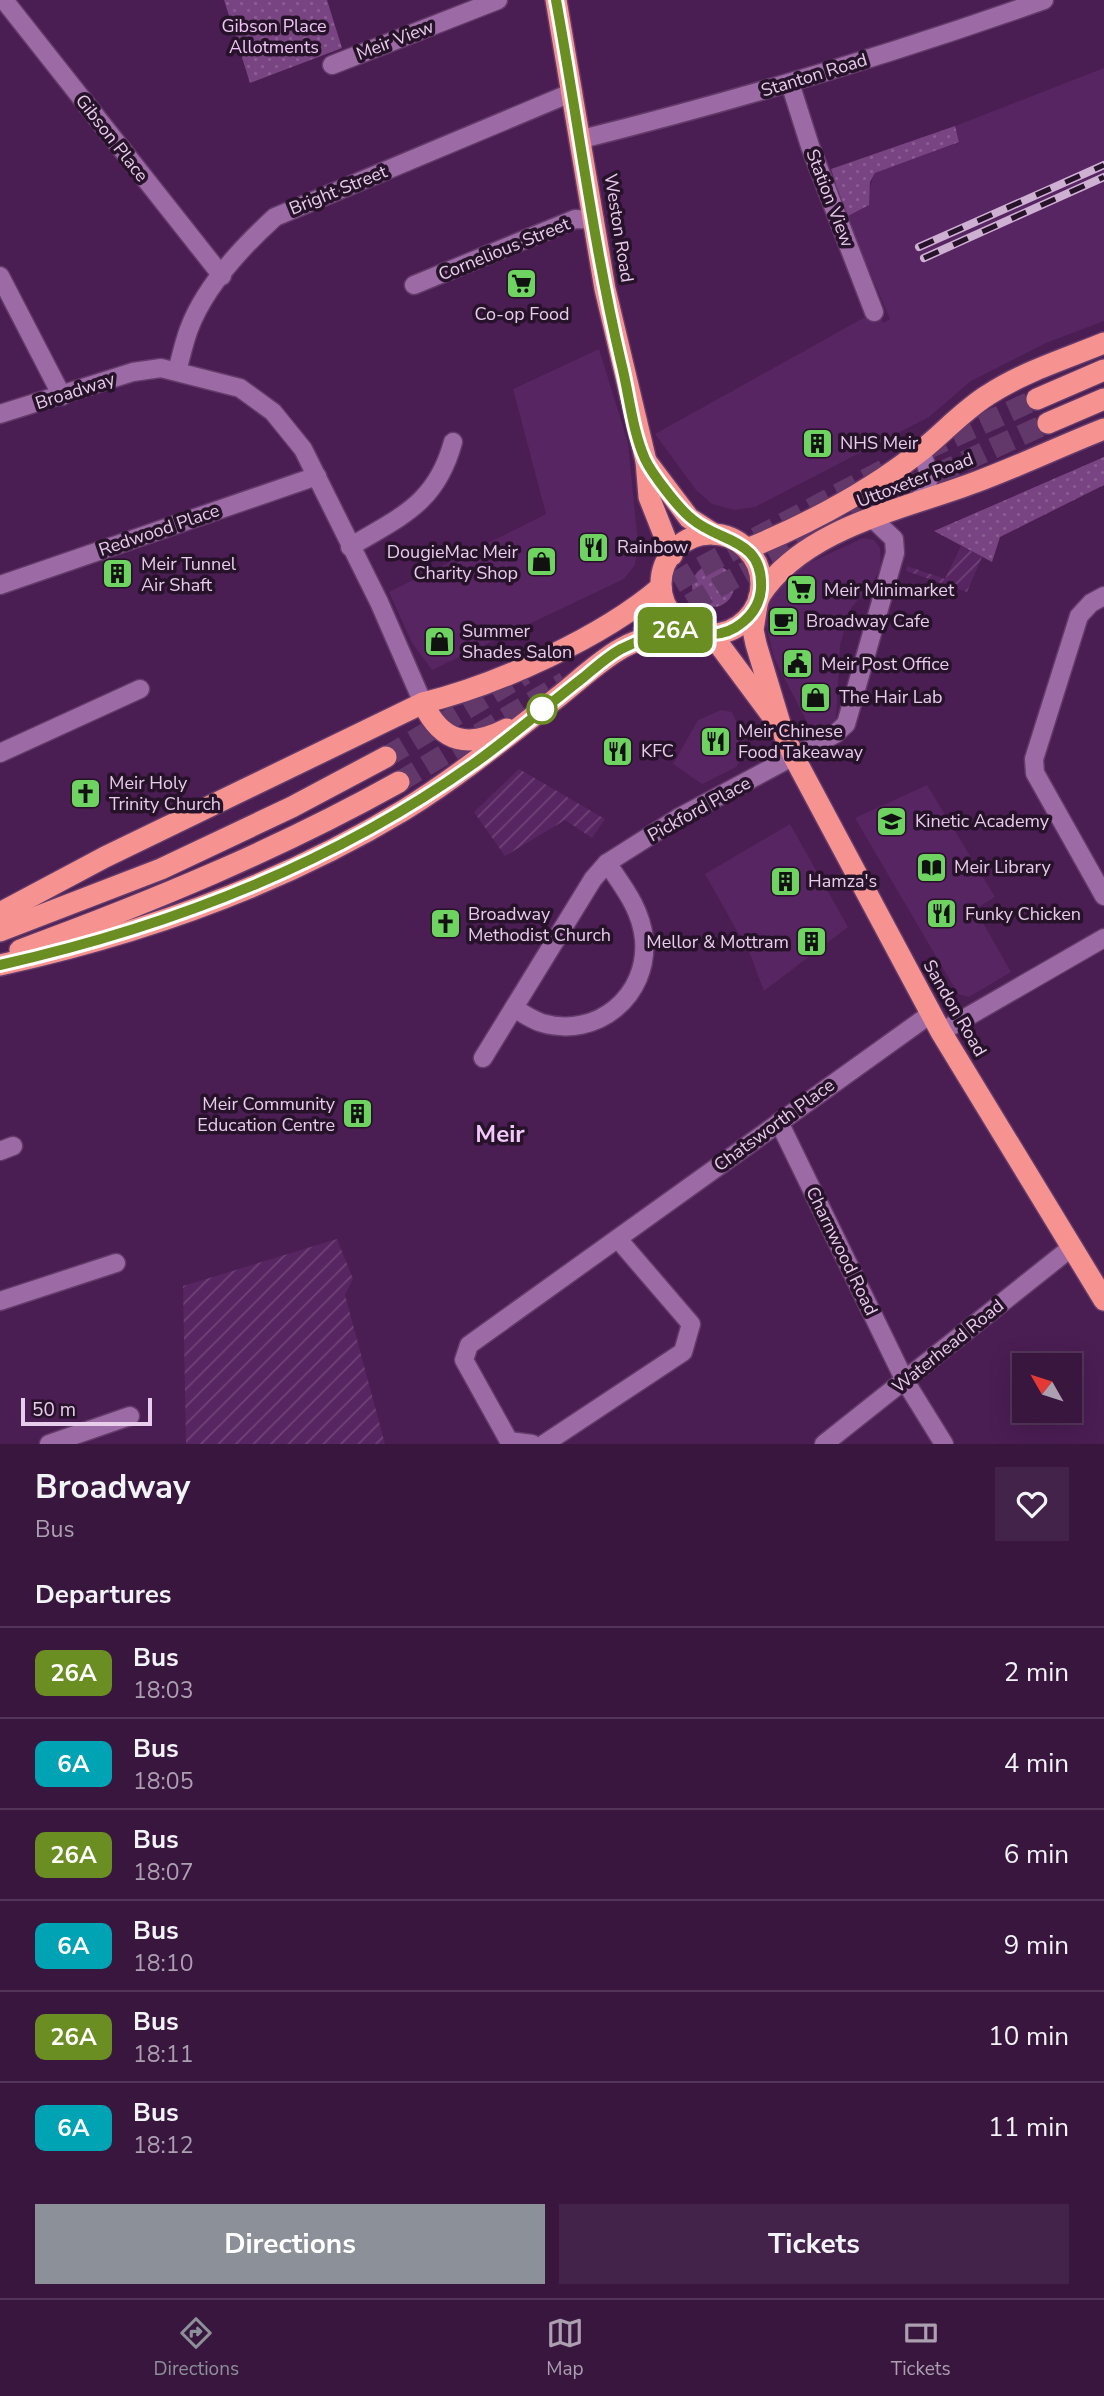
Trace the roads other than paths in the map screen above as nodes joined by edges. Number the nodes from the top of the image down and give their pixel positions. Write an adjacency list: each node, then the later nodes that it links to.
1 (4, 0): 10 (street, Gibson Place)
2 (498, 0): 5 (street, Meir View)
3 (556, 0): 7 (highway, Weston Road)
4 (1044, 0): 6 (street, Stanton Road)
5 (332, 65)
6 (790, 83): 8 (street, Stanton Road); 13 (street, Station View)
7 (573, 92): 8 (highway, Weston Road); 10 (street, Bright Street)
8 (582, 139): 9 (highway, Weston Road)
9 (594, 220): 12 (street, Cornelious Street); 25 (highway, Weston Road)
10 (222, 275): 16 (street, Bright Street)
11 (0, 276): 17 (street)
12 (414, 285)
13 (874, 312)
14 (1104, 343): 24 (highway, Uttoxeter Road)
15 (1104, 370): 18 (highway)
16 (177, 371): 17 (street, Broadway); 26 (street, Broadway)
17 (62, 396): 20 (street, Broadway)
18 (1037, 399)
19 (1104, 399): 21 (highway)
20 (0, 414)
21 (1048, 423)
22 (1104, 429): 27 (highway, Uttoxeter Road)
23 (453, 442): 30 (street)
24 (921, 451): 27 (street); 31 (highway, Uttoxeter Road)
25 (646, 461): 29 (highway, Weston Road); 32 (highway, Weston Road)
26 (317, 476): 30 (street, Broadway); 33 (street, Redwood Place)
27 (919, 500): 28 (highway, Uttoxeter Road)
28 (873, 519): 36 (highway, Uttoxeter Road); 45 (street, Pickford Place)
29 (714, 534): 31 (highway); 32 (highway)
30 (350, 547): 40 (street, Broadway)
31 (747, 549): 36 (highway)
32 (671, 555): 34 (highway)
33 (0, 585)
34 (662, 587): 37 (highway); 40 (highway)
35 (1104, 596): 48 (street)
36 (758, 601): 38 (highway, Uttoxeter Road); 42 (highway, Sandon Road)
37 (687, 628): 38 (highway); 41 (highway)
38 (712, 635): 42 (highway, Sandon Road)
39 (128, 688): 43 (street)
40 (423, 703): 41 (highway); 49 (highway)
41 (534, 715): 53 (highway)
42 (782, 730): 45 (highway, Sandon Road)
43 (0, 753)
44 (386, 757): 50 (highway)
45 (794, 757): 47 (street, Pickford Place); 55 (highway, Sandon Road)
46 (399, 782): 52 (highway)
47 (607, 863): 54 (street, Pickford Place); 54 (street)
48 (1104, 896)
49 (0, 913)
50 (0, 931)
51 (1104, 938): 55 (street, Chatsworth Place)
52 (0, 957)
53 (0, 965)
54 (513, 1008): 56 (street, Pickford Place)
55 (937, 1022): 57 (street, Chatsworth Place); 59 (highway, Sandon Road)
56 (484, 1058)
57 (779, 1122): 58 (street, Chatsworth Place); 63 (street, Charnwood Road)
58 (618, 1239): 66 (street, Chatsworth Place); 67 (street)
59 (1072, 1247): 61 (highway, Sandon Road); 63 (street, Waterhead Road)
60 (116, 1263): 62 (street)
61 (1101, 1290)
62 (0, 1301)
63 (905, 1381): 68 (street, Waterhead Road); 69 (street, Charnwood Road)
64 (130, 1416): 65 (street)
65 (49, 1444)
66 (532, 1444)
67 (544, 1444)
68 (824, 1444)
69 (944, 1444)

